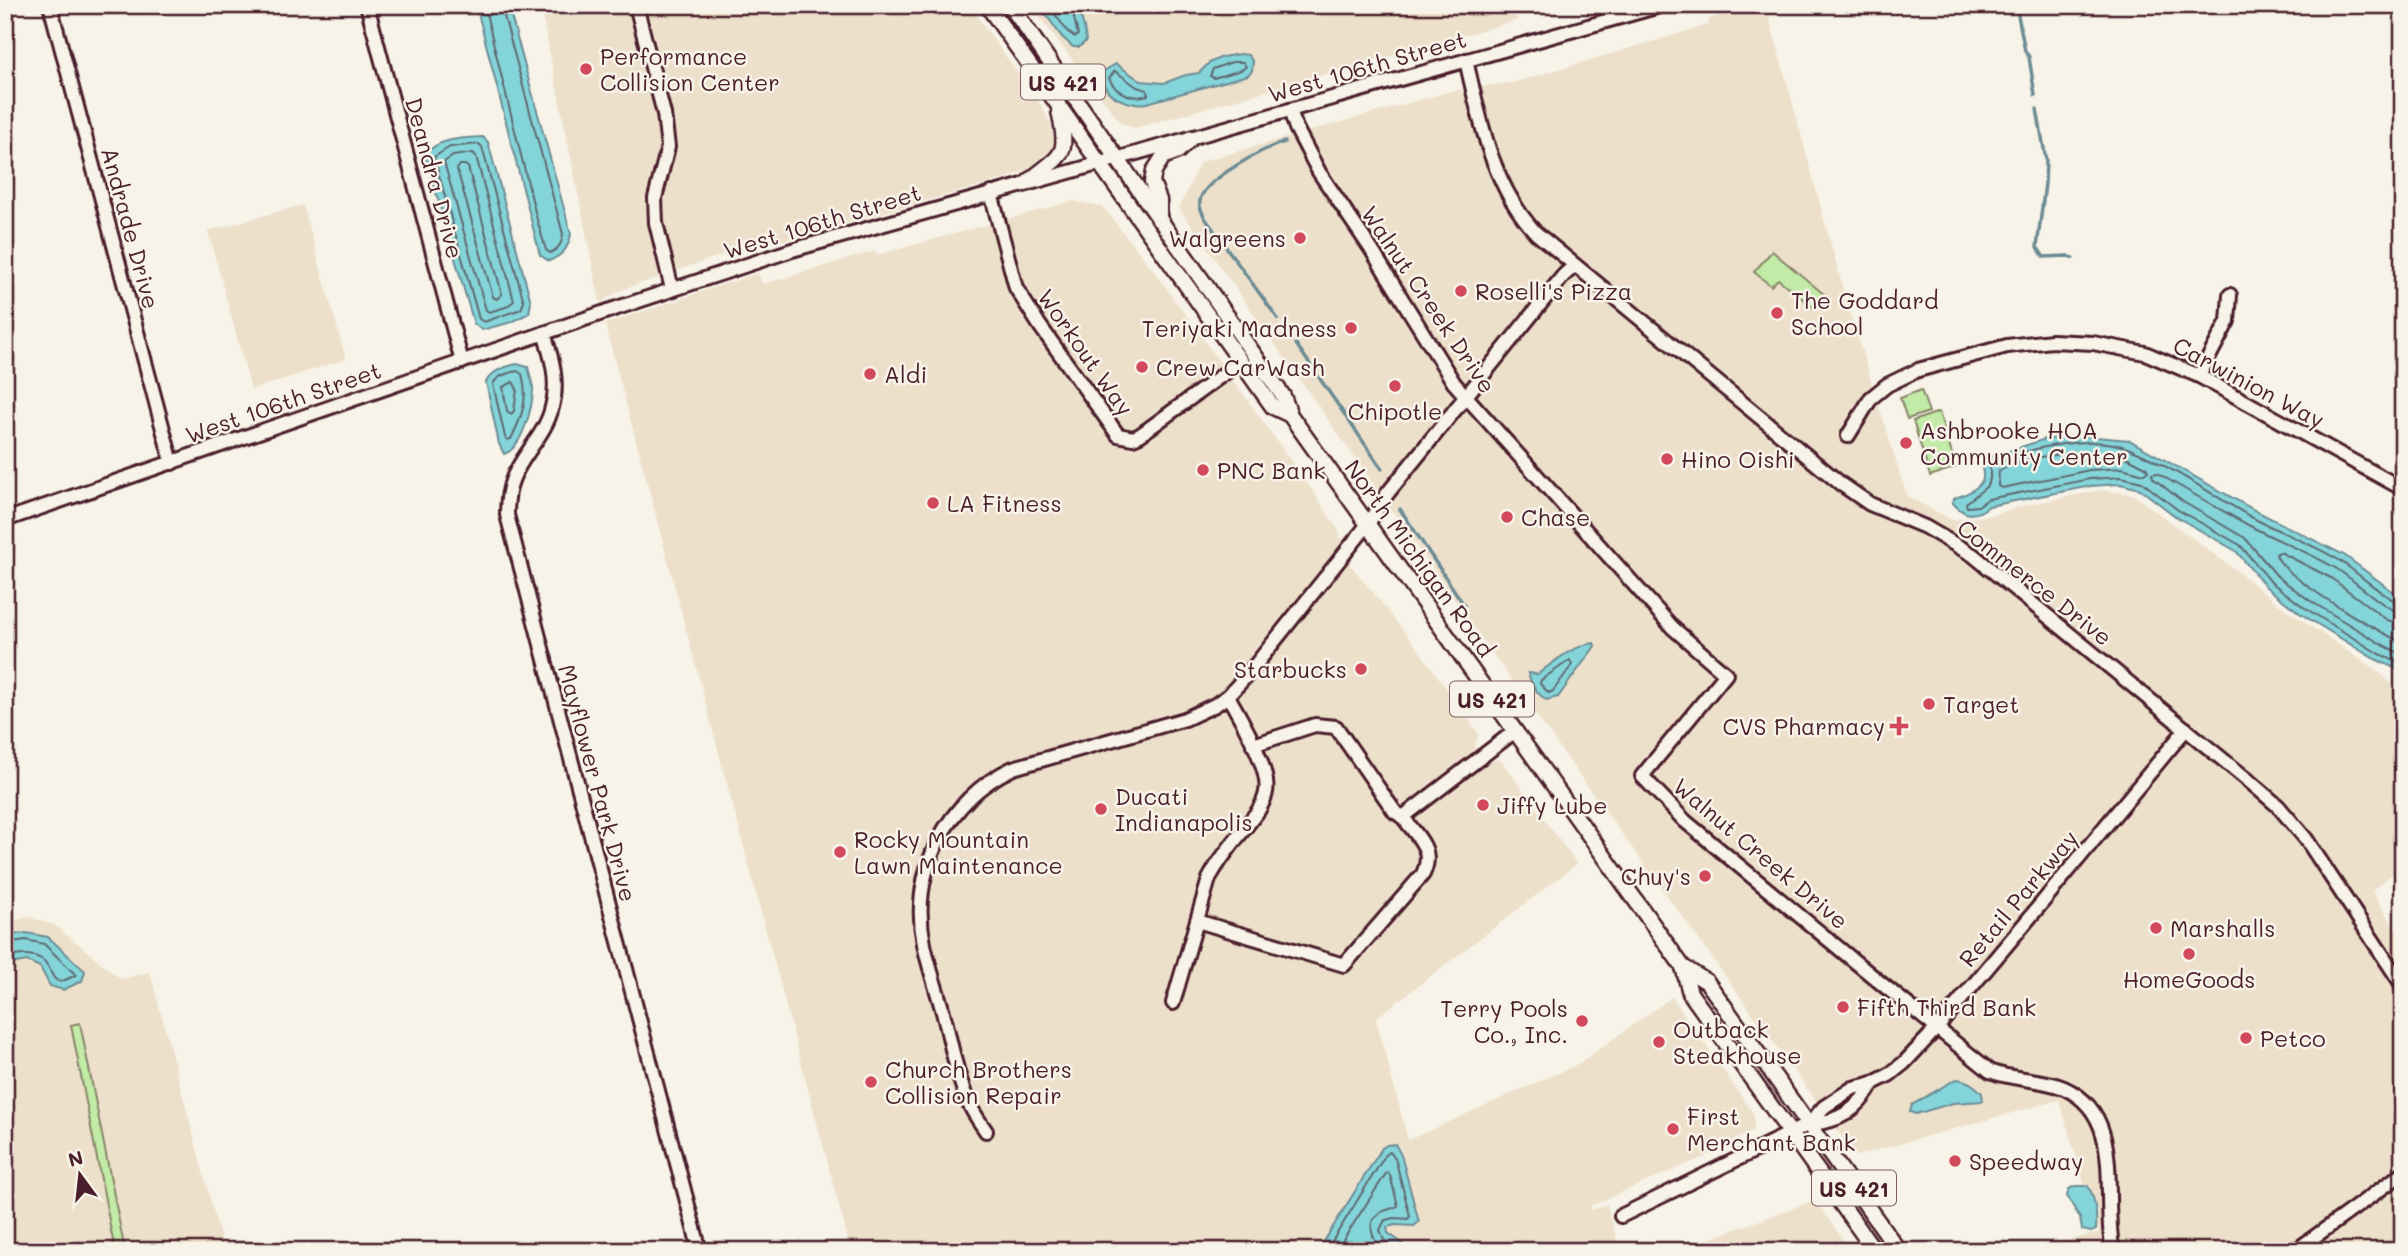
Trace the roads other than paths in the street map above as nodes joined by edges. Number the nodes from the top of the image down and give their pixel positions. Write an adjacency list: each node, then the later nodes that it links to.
1 (50, 5): 26 (street, Andrade Drive)
2 (367, 5): 20 (street, Deandra Drive)
3 (636, 5): 17 (street)
4 (987, 5): 8 (main road, North Michigan Road / US 421)
5 (1010, 5): 11 (main road, North Michigan Road / US 421)
6 (1663, 5): 7 (street, West 106th Street)
7 (1466, 60): 9 (street, West 106th Street); 16 (street, Commerce Drive)
8 (1056, 103): 12 (main road, North Michigan Road / US 421); 13 (main road)
9 (1290, 110): 10 (street, West 106th Street); 23 (street, Walnut Creek Drive)
10 (1191, 138): 11 (street, West 106th Street); 15 (main road)
11 (1116, 159): 12 (street, West 106th Street); 15 (main road, North Michigan Road / US 421)
12 (1099, 164): 13 (street, West 106th Street); 21 (main road, North Michigan Road / US 421)
13 (1026, 184): 14 (street, West 106th Street)
14 (991, 193): 17 (street, West 106th Street); 21 (street, Workout Way)
15 (1159, 220): 24 (main road, North Michigan Road / US 421)
16 (1574, 266): 23 (street); 31 (street, Commerce Drive)
17 (672, 289): 19 (street, West 106th Street)
18 (2230, 295): 22 (street)
19 (544, 333): 20 (street, West 106th Street); 45 (street, Mayflower Park Drive)
20 (462, 362): 26 (street, West 106th Street)
21 (1240, 362): 24 (main road, North Michigan Road / US 421)
22 (2199, 376): 25 (street, Carwinion Way); 27 (street, Carwinion Way)
23 (1465, 396): 29 (street); 39 (street, Walnut Creek Drive)
24 (1290, 415): 29 (main road, North Michigan Road / US 421)
25 (1848, 436)
26 (172, 463): 28 (street, West 106th Street)
27 (2402, 486)
28 (5, 520)
29 (1368, 524): 30 (street); 32 (main road, North Michigan Road / US 421)
30 (1228, 696): 33 (street); 41 (street)
31 (2186, 729): 37 (street, Commerce Drive); 39 (street, Retail Parkway)
32 (1515, 731): 34 (street); 36 (main road, North Michigan Road / US 421)
33 (1253, 745): 34 (street); 35 (street)
34 (1403, 817): 35 (street)
35 (1197, 921): 38 (street)
36 (1683, 967): 40 (main road, North Michigan Road / US 421); 42 (main road, North Michigan Road / US 421)
37 (2403, 986)
38 (1173, 1003)
39 (1937, 1028): 40 (street, Retail Parkway); 48 (street, Walnut Creek Drive)
40 (1809, 1124): 42 (street, Retail Parkway); 47 (main road, North Michigan Road / US 421)
41 (986, 1131)
42 (1791, 1134): 44 (street, Retail Parkway); 46 (main road, North Michigan Road / US 421)
43 (2403, 1173): 49 (street)
44 (1621, 1216)
45 (700, 1251)
46 (1875, 1251)
47 (1899, 1251)
48 (2113, 1251)
49 (2295, 1251)

